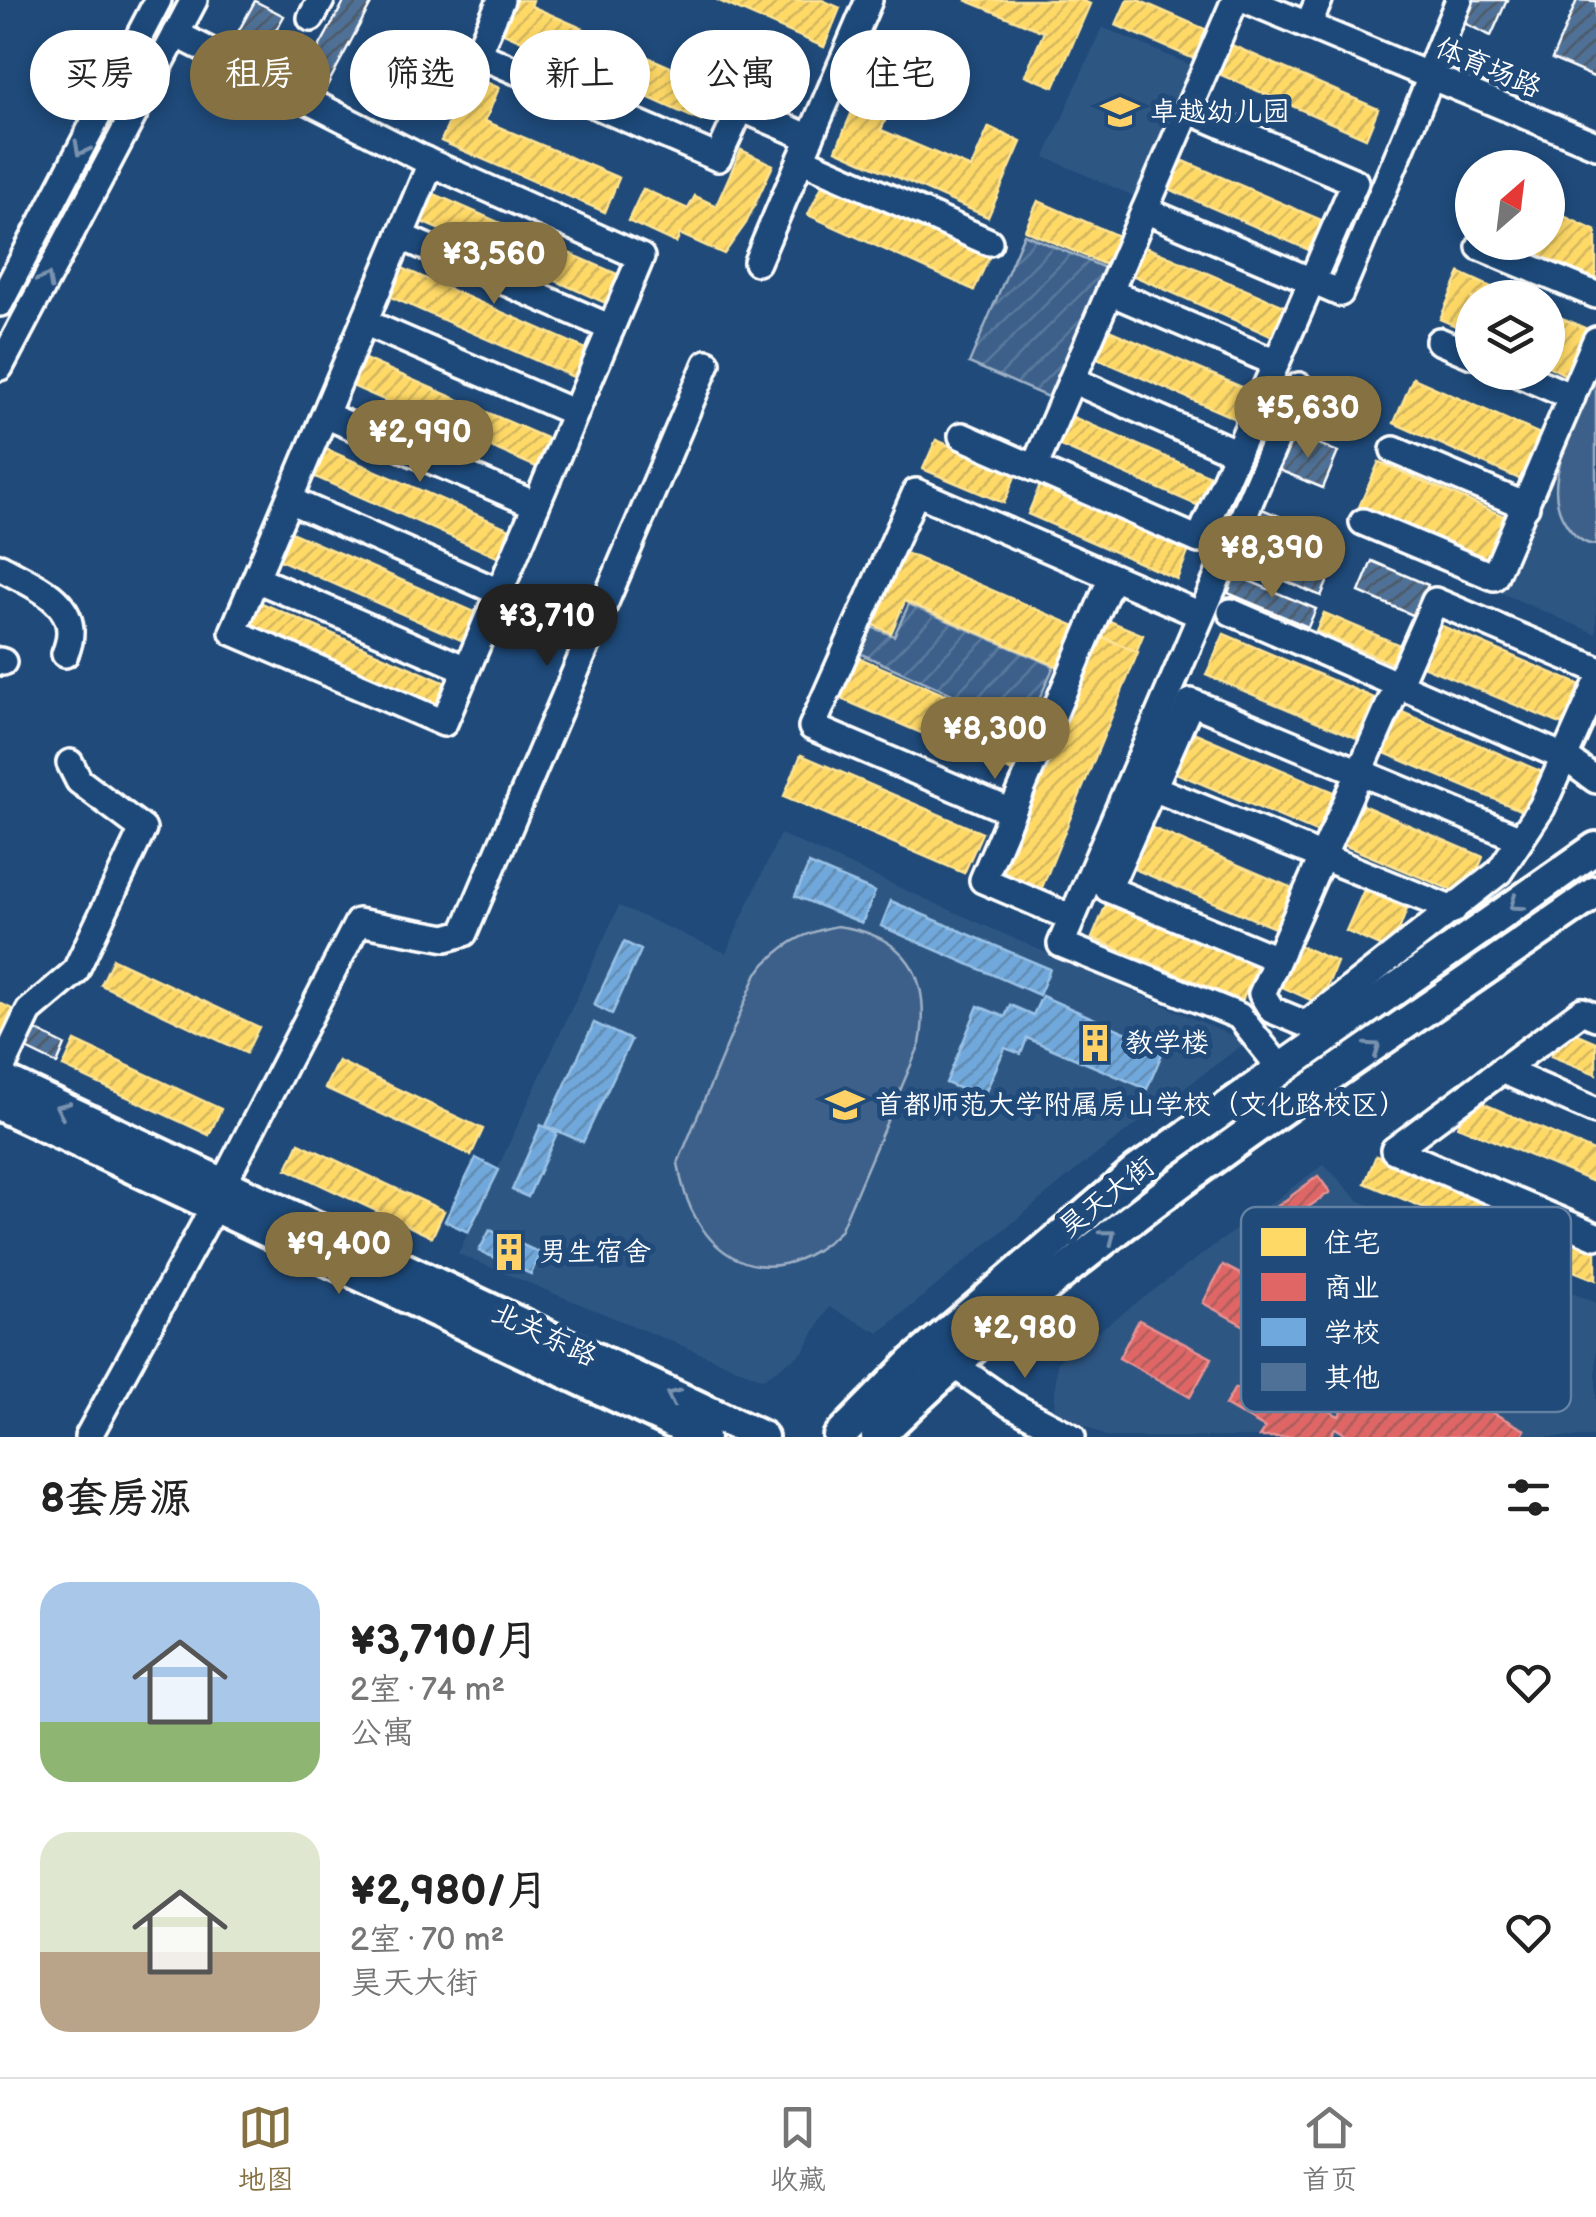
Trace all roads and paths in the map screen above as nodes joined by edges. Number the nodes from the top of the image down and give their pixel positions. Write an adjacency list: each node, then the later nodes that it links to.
1 (158, 0): 23 (street, one-way to 23)
2 (194, 0): 10 (street)
3 (501, 0): 14 (street)
4 (870, 0): 14 (street)
5 (1235, 0): 12 (street)
6 (1247, 0): 9 (street, 体育场路)
7 (1319, 0): 9 (street)
8 (1460, 0): 11 (street)
9 (1308, 26): 11 (street, 体育场路)
10 (176, 34): 15 (street); 31 (street, one-way to 10)
11 (1430, 76): 13 (street, 体育场路); 16 (street)
12 (1188, 110): 16 (street); 30 (street)
13 (1596, 145)
14 (806, 149): 18 (street); 20 (street)
15 (431, 163): 17 (street); 25 (street)
16 (1145, 210): 21 (street)
17 (400, 236): 24 (street); 25 (street)
18 (989, 242)
19 (1513, 260): 22 (street)
20 (757, 262)
21 (1110, 292): 30 (street); 32 (street)
22 (1596, 295)
23 (0, 303)
24 (364, 322): 36 (street); 37 (street)
25 (610, 328): 36 (street)
26 (1596, 340): 35 (street)
27 (1439, 341): 28 (street)
28 (1455, 348)
29 (707, 362): 77 (street)
30 (1276, 364): 40 (street)
31 (0, 367)
32 (1072, 380): 40 (street); 41 (street)
33 (1299, 386): 51 (street)
34 (1556, 390): 35 (street)
35 (1572, 397): 44 (street)
36 (575, 413): 43 (street)
37 (325, 415): 42 (street); 43 (street)
38 (962, 436): 41 (street)
39 (1394, 450): 44 (street)
40 (1237, 453): 41 (street)
41 (1034, 468)
42 (289, 500): 48 (street); 49 (street)
43 (536, 505): 49 (street)
44 (1526, 506): 45 (street)
45 (1363, 522)
46 (0, 567): 52 (street)
47 (1112, 577): 51 (street); 62 (street); 62 (street)
48 (256, 579): 54 (street); 54 (street)
49 (499, 592): 54 (street)
50 (1231, 612): 55 (street)
51 (1202, 616): 68 (street)
52 (65, 654)
53 (1596, 669): 55 (street)
54 (466, 670)
55 (1399, 682): 57 (street); 59 (street)
56 (1596, 686): 57 (street)
57 (1566, 758): 60 (street); 63 (street)
58 (70, 762): 73 (street)
59 (1360, 772): 61 (street); 63 (street); 65 (street)
60 (1596, 780)
61 (1153, 788): 65 (street); 69 (street)
62 (1012, 812): 68 (street)
63 (1521, 838): 67 (street)
64 (1596, 848): 71 (main road, 昊天大街, one-way to 71)
65 (1322, 858): 67 (street); 69 (street)
66 (1596, 892): 81 (main road, 昊天大街, one-way to 66)
67 (1452, 910): 69 (street)
68 (1072, 918): 71 (street)
69 (1277, 960)
70 (1596, 1017): 72 (street)
71 (1282, 1070): 85 (main road, 昊天大街)
72 (1502, 1070): 76 (street); 78 (street)
73 (0, 1072)
74 (0, 1080): 77 (main road, 北关东路, one-way to 74)
75 (0, 1105): 77 (main road, 北关东路)
76 (1596, 1111)
77 (219, 1194): 82 (street); 83 (main road, 北关东路); 84 (main road, 北关东路, one-way to 77)
78 (1528, 1207)
79 (1571, 1225): 80 (street)
80 (1596, 1236)
81 (954, 1365): 86 (main road, 昊天大街); 87 (street)
82 (88, 1437)
83 (703, 1437)
84 (762, 1437)
85 (838, 1437)
86 (876, 1437)
87 (1072, 1437)

